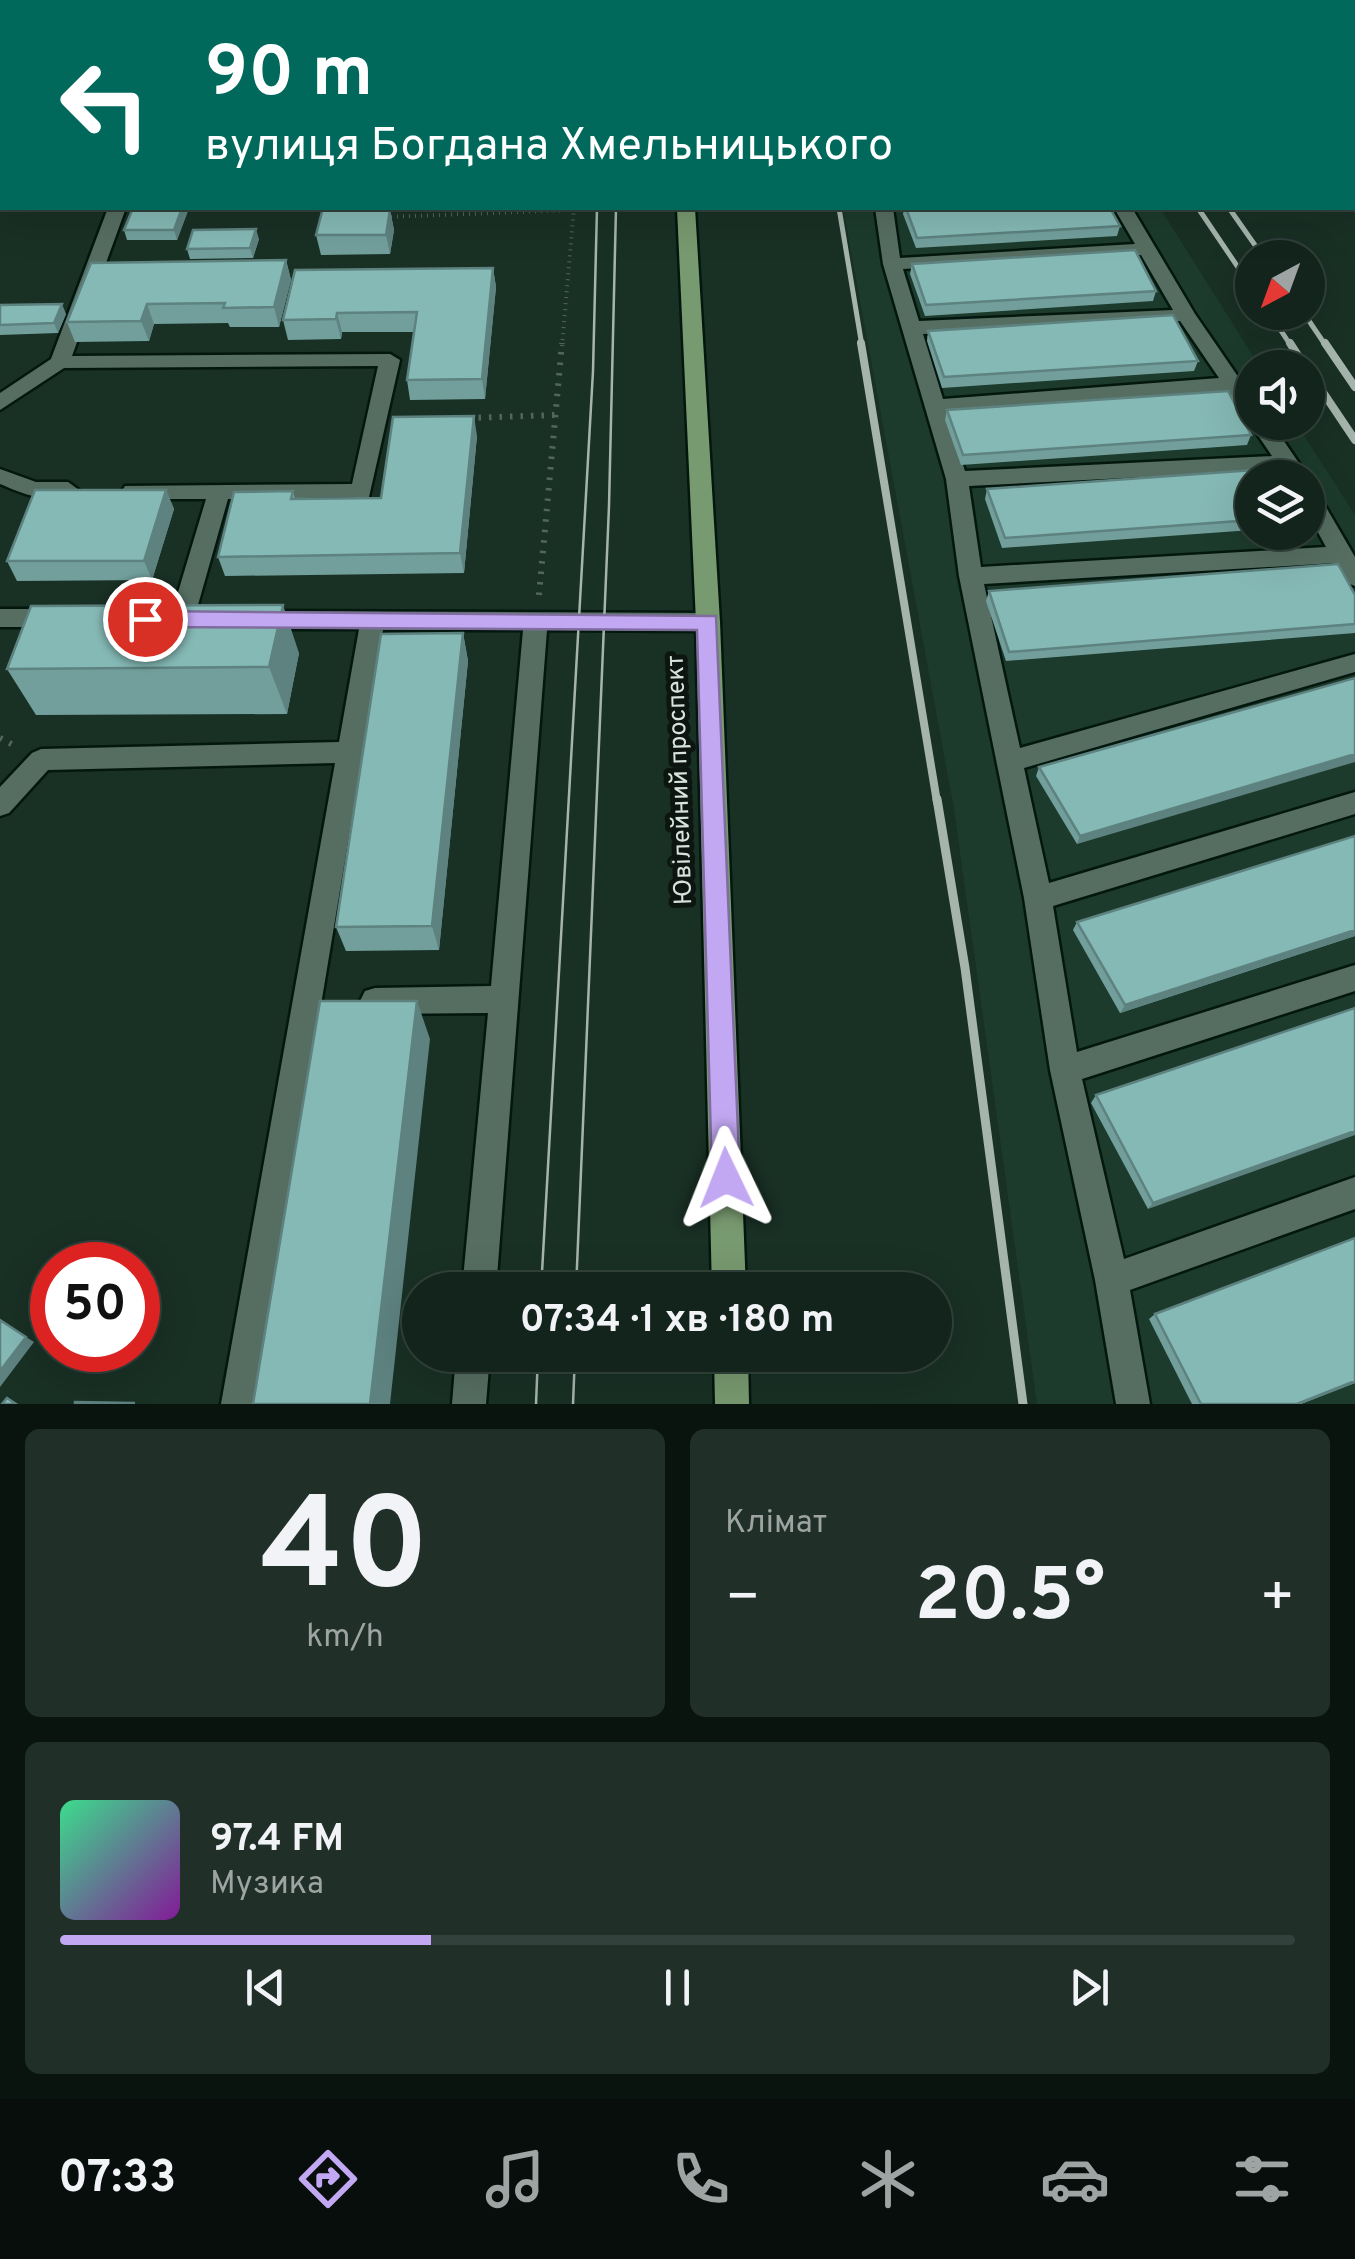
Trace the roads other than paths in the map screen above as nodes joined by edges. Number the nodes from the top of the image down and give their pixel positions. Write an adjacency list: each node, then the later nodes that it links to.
1 (116, 210): 9 (street)
2 (686, 210): 27 (main road, Ювілейний проспект)
3 (884, 210): 6 (street)
4 (1124, 210): 5 (street)
5 (1147, 249): 6 (street); 7 (street)
6 (892, 264): 8 (street)
7 (1186, 315): 8 (street); 10 (street)
8 (911, 328): 13 (street)
9 (60, 362): 12 (street); 17 (street)
10 (1232, 384): 11 (street); 13 (street)
11 (1235, 388)
12 (0, 403)
13 (935, 406): 16 (street)
14 (1235, 472): 16 (street)
15 (0, 476): 17 (street)
16 (957, 479): 20 (street)
17 (219, 491): 24 (street)
18 (1325, 524): 19 (street)
19 (1342, 554): 20 (street); 21 (street)
20 (971, 576): 31 (street)
21 (1355, 576)
22 (0, 618): 23 (street)
23 (91, 619)
24 (182, 619)
25 (239, 620): 26 (street)
26 (372, 620): 28 (street); 30 (street)
27 (708, 622): 28 (street); 41 (main road, Ювілейний проспект)
28 (536, 624): 36 (street)
29 (1355, 663): 31 (street)
30 (347, 752): 33 (street); 37 (street)
31 (1009, 762): 34 (street)
32 (1355, 803): 34 (street)
33 (0, 805)
34 (1038, 898): 38 (street)
35 (1355, 978): 38 (street)
36 (505, 999): 37 (street); 40 (street)
37 (306, 1003): 45 (street)
38 (1065, 1070): 42 (street)
39 (1355, 1193): 42 (street)
40 (481, 1272)
41 (728, 1272)
42 (1112, 1280): 48 (street)
43 (472, 1372): 46 (street)
44 (731, 1372): 47 (main road)
45 (238, 1404)
46 (469, 1404)
47 (732, 1404)
48 (1133, 1404)

